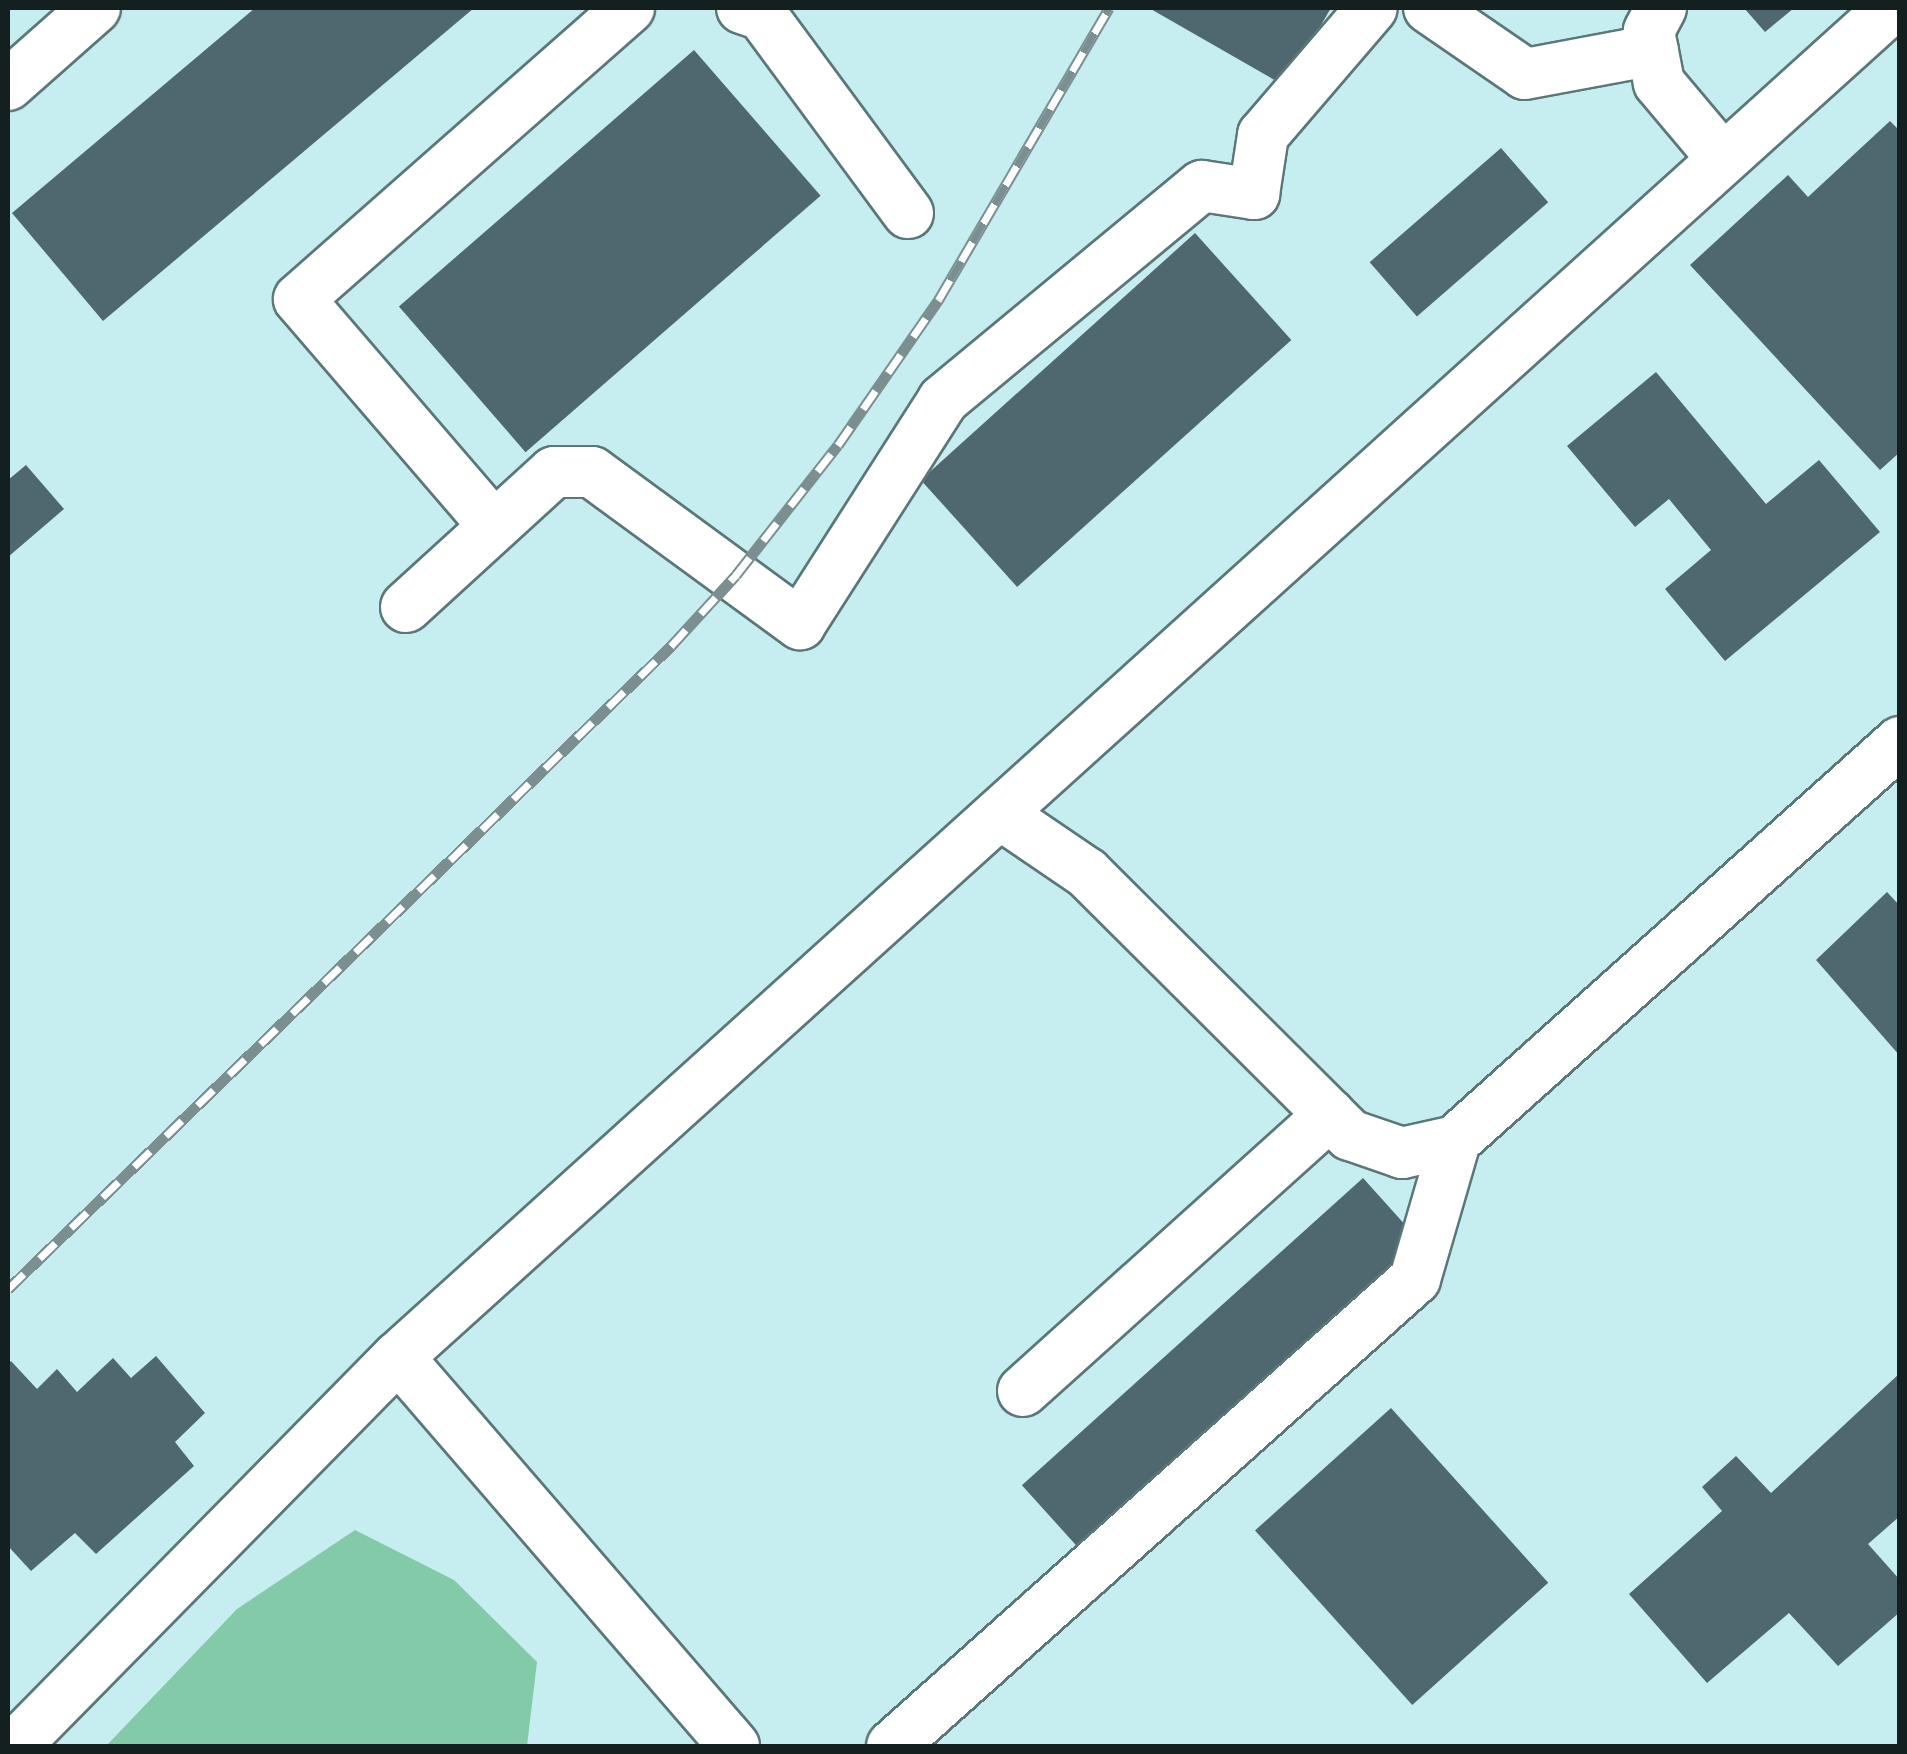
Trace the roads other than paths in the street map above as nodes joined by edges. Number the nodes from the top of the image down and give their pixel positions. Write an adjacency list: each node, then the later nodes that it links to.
1 (95, 8): 8 (lane)
2 (630, 8): 11 (lane)
3 (742, 8): 10 (lane)
4 (1372, 8): 11 (lane)
5 (1429, 8): 7 (lane)
6 (1891, 8): 9 (lane)
7 (1657, 29): 9 (lane)
8 (8, 85)
9 (1723, 159): 14 (lane)
10 (908, 213)
11 (494, 526): 12 (lane)
12 (406, 607)
13 (1900, 742): 16 (lane)
14 (1003, 816): 15 (lane); 17 (lane)
15 (1330, 1115): 16 (lane); 18 (lane)
16 (1455, 1141): 21 (lane)
17 (398, 1357): 19 (lane); 20 (lane)
18 (1023, 1391)
19 (15, 1746)
20 (734, 1746)
21 (892, 1746)

